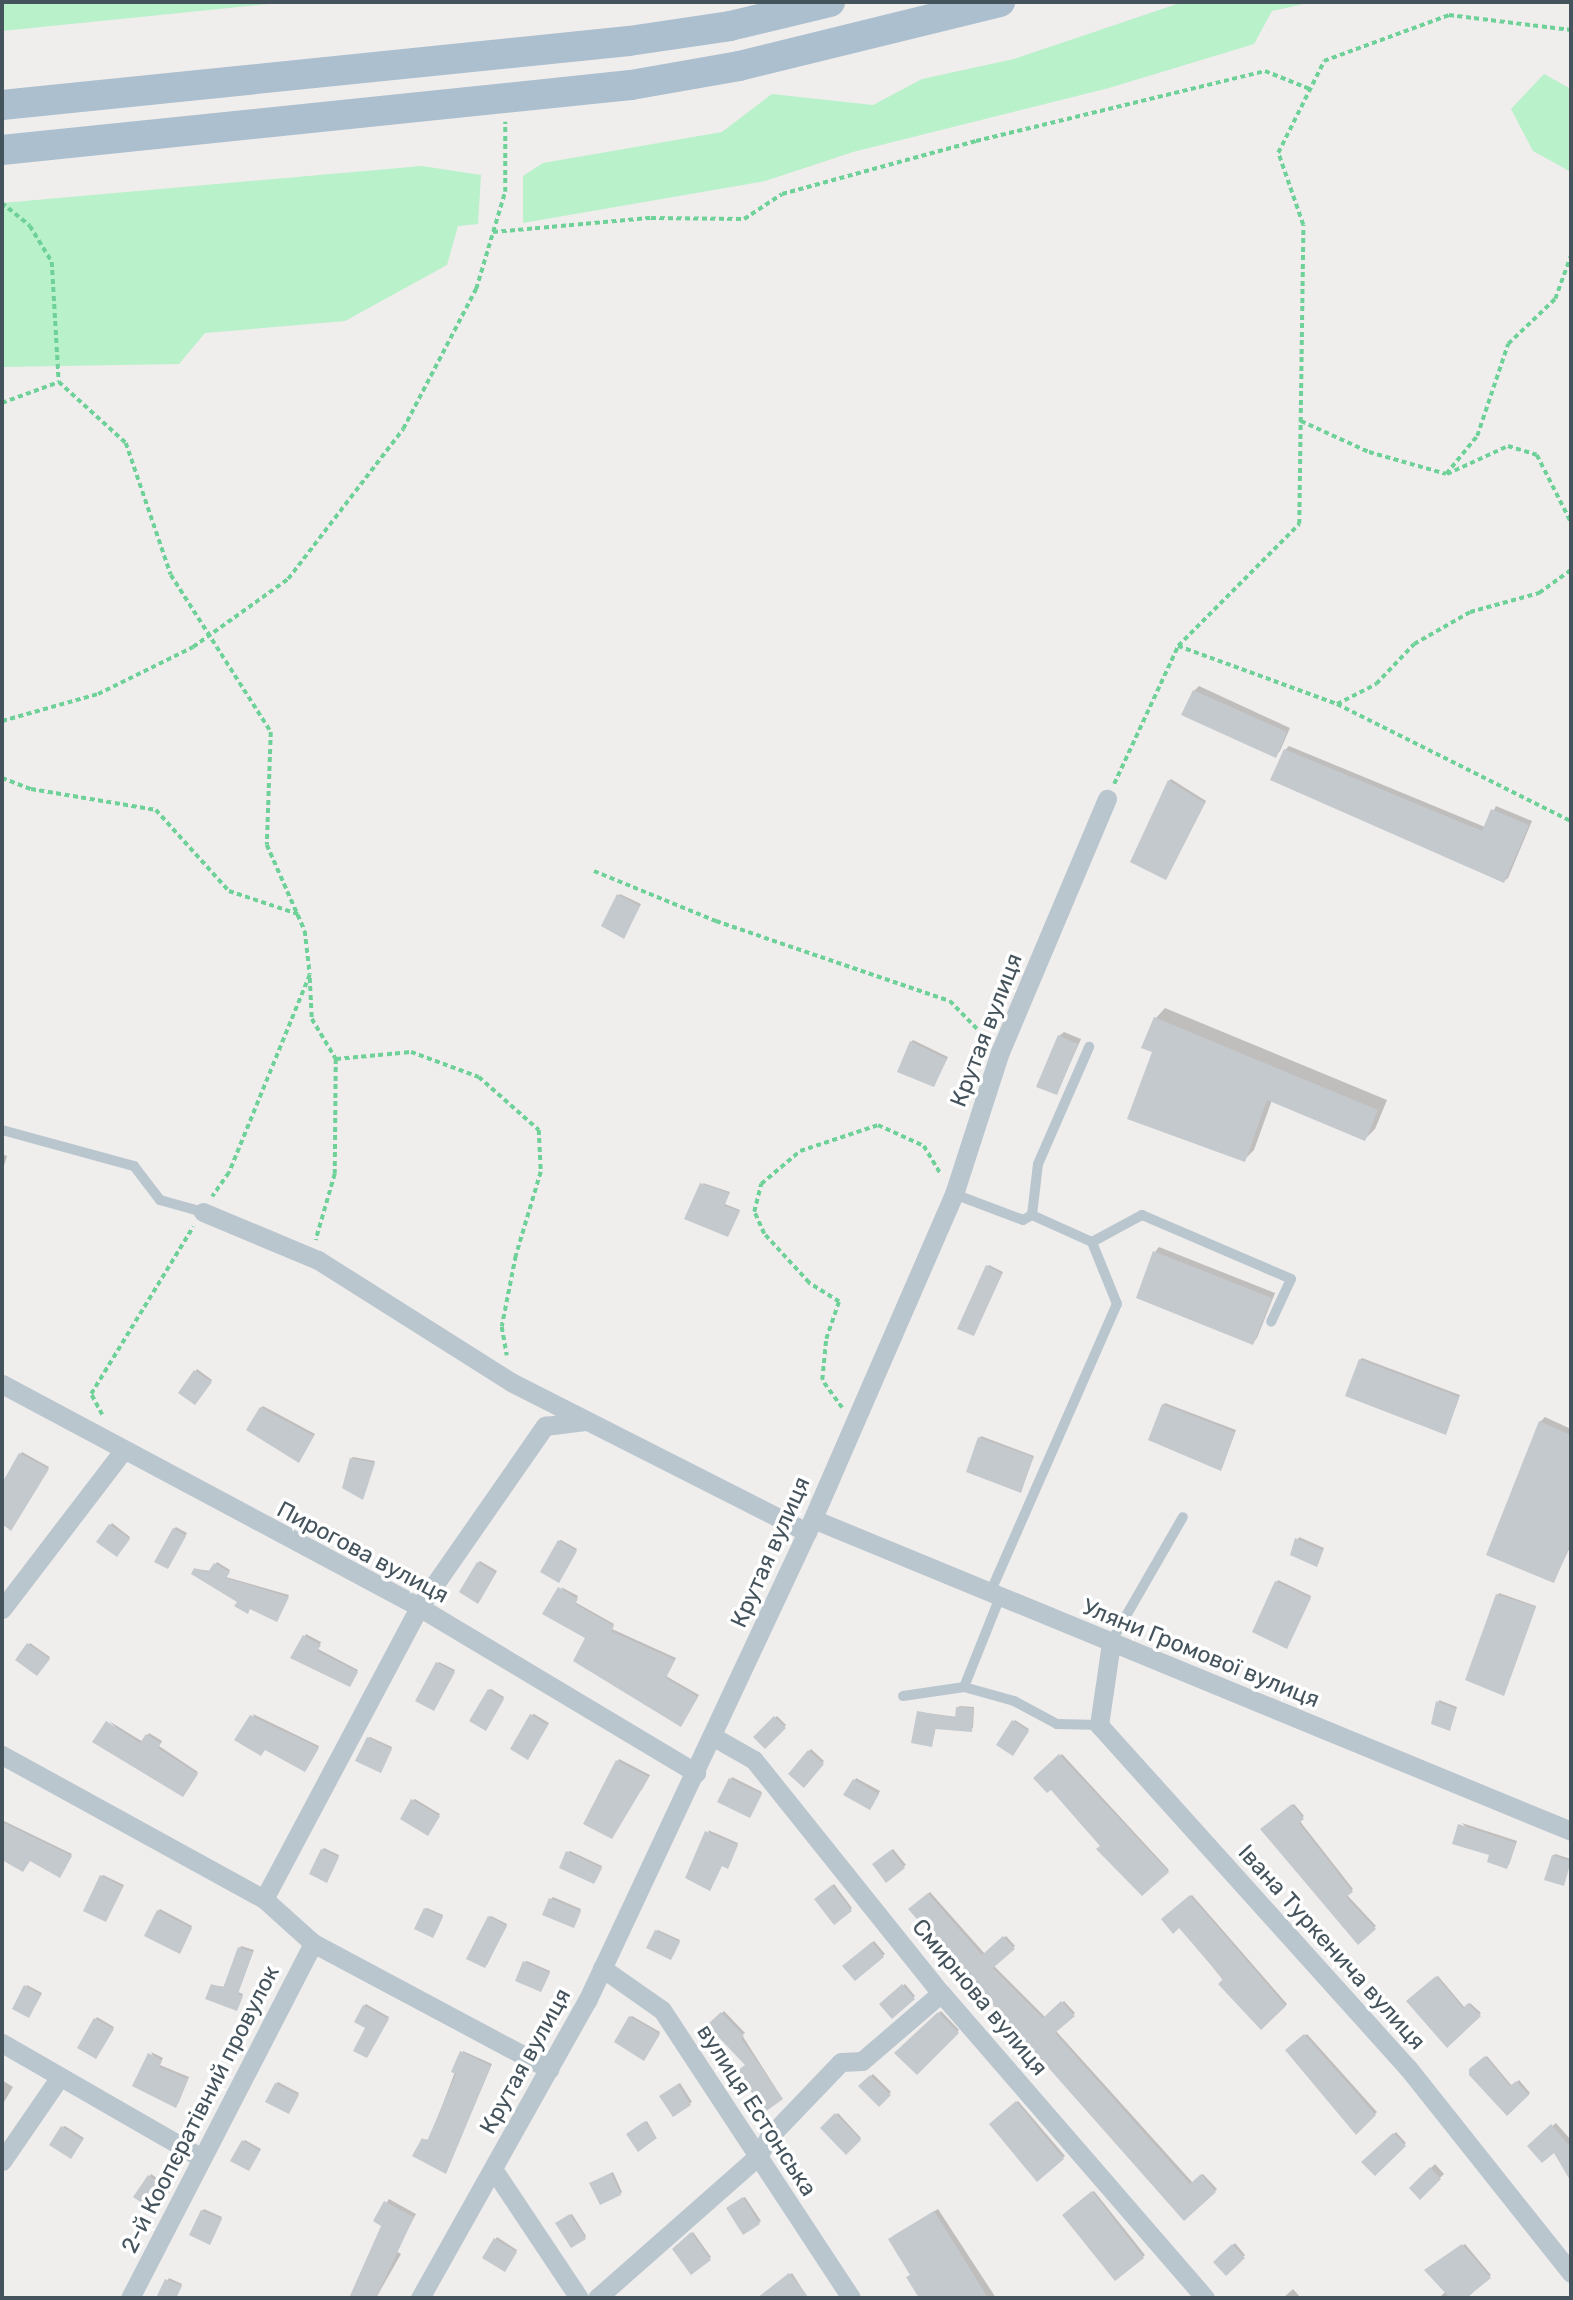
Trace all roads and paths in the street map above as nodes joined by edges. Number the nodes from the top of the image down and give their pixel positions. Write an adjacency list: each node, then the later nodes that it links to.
1 (830, 2): 6 (main road)
2 (1000, 2): 5 (main road)
3 (1571, 30): 4 (path)
4 (1310, 89): 9 (path); 13 (path)
5 (506, 97): 7 (main road); 9 (path)
6 (2, 105)
7 (2, 150)
8 (2, 202): 11 (path)
9 (493, 232): 17 (path)
10 (1571, 255): 14 (path)
11 (59, 382): 12 (path); 17 (path)
12 (2, 403)
13 (1300, 421): 14 (path); 18 (path)
14 (1446, 474): 15 (path)
15 (1571, 522)
16 (1571, 570): 19 (path)
17 (208, 637): 20 (path); 25 (path)
18 (1178, 646): 19 (path); 22 (path)
19 (1338, 704): 23 (path)
20 (2, 721)
21 (2, 778): 25 (path)
22 (1107, 800): 28 (street, Крутая вулиця)
23 (1571, 821)
24 (594, 870): 28 (path)
25 (298, 914): 26 (path)
26 (310, 975): 29 (path); 32 (path)
27 (1089, 1047): 33 (lane)
28 (1000, 1052): 31 (street, Крутая вулиця)
29 (336, 1059): 35 (path); 37 (path)
30 (2, 1130): 32 (lane)
31 (954, 1194): 33 (lane); 41 (street, Крутая вулиця); 41 (path)
32 (203, 1212): 35 (street, Уляни Громової вулиця); 39 (path)
33 (1032, 1215): 34 (lane)
34 (1092, 1242): 36 (lane); 45 (lane)
35 (318, 1260): 37 (street, Уляни Громової вулиця)
36 (1270, 1322)
37 (512, 1382): 40 (street, Уляни Громової вулиця)
38 (2, 1384): 42 (street, Пирогова вулиця)
39 (103, 1417)
40 (585, 1421): 44 (street, Уляни Громової вулиця); 46 (street)
41 (853, 1423): 44 (street, Крутая вулиця)
42 (122, 1452): 46 (street, Пирогова вулиця); 47 (street)
43 (1183, 1517): 48 (lane)
44 (810, 1526): 45 (street, Уляни Громової вулиця); 52 (street, Крутая вулиця)
45 (995, 1595): 48 (street, Уляни Громової вулиця); 49 (lane)
46 (419, 1607): 54 (street, Пирогова вулиця); 56 (street)
47 (2, 1609)
48 (1111, 1643): 51 (street); 55 (street, Уляни Громової вулиця)
49 (964, 1687): 50 (lane); 51 (lane)
50 (903, 1696)
51 (1099, 1726): 67 (street, Івана Туркенича вулиця)
52 (712, 1736): 54 (street, Крутая вулиця); 59 (street, Смирнова вулиця)
53 (2, 1755): 56 (street)
54 (696, 1773): 58 (street, Крутая вулиця)
55 (1571, 1831)
56 (264, 1899): 57 (street)
57 (313, 1943): 61 (street); 64 (street, 2-й Коопєратівний провулок)
58 (602, 1968): 61 (street, Крутая вулиця); 63 (street, вулиця Естонська)
59 (942, 1993): 63 (street); 73 (street, Смирнова вулиця)
60 (2, 2043): 62 (street)
61 (549, 2068): 66 (street, Крутая вулиця)
62 (59, 2078): 64 (street); 65 (street)
63 (758, 2156): 71 (street); 72 (street, вулиця Естонська)
64 (201, 2157): 68 (street, 2-й Коопєратівний провулок)
65 (2, 2161)
66 (493, 2169): 69 (street, Крутая вулиця); 70 (street)
67 (1571, 2273)
68 (130, 2298)
69 (421, 2298)
70 (579, 2298)
71 (597, 2298)
72 (851, 2298)
73 (1205, 2298)

